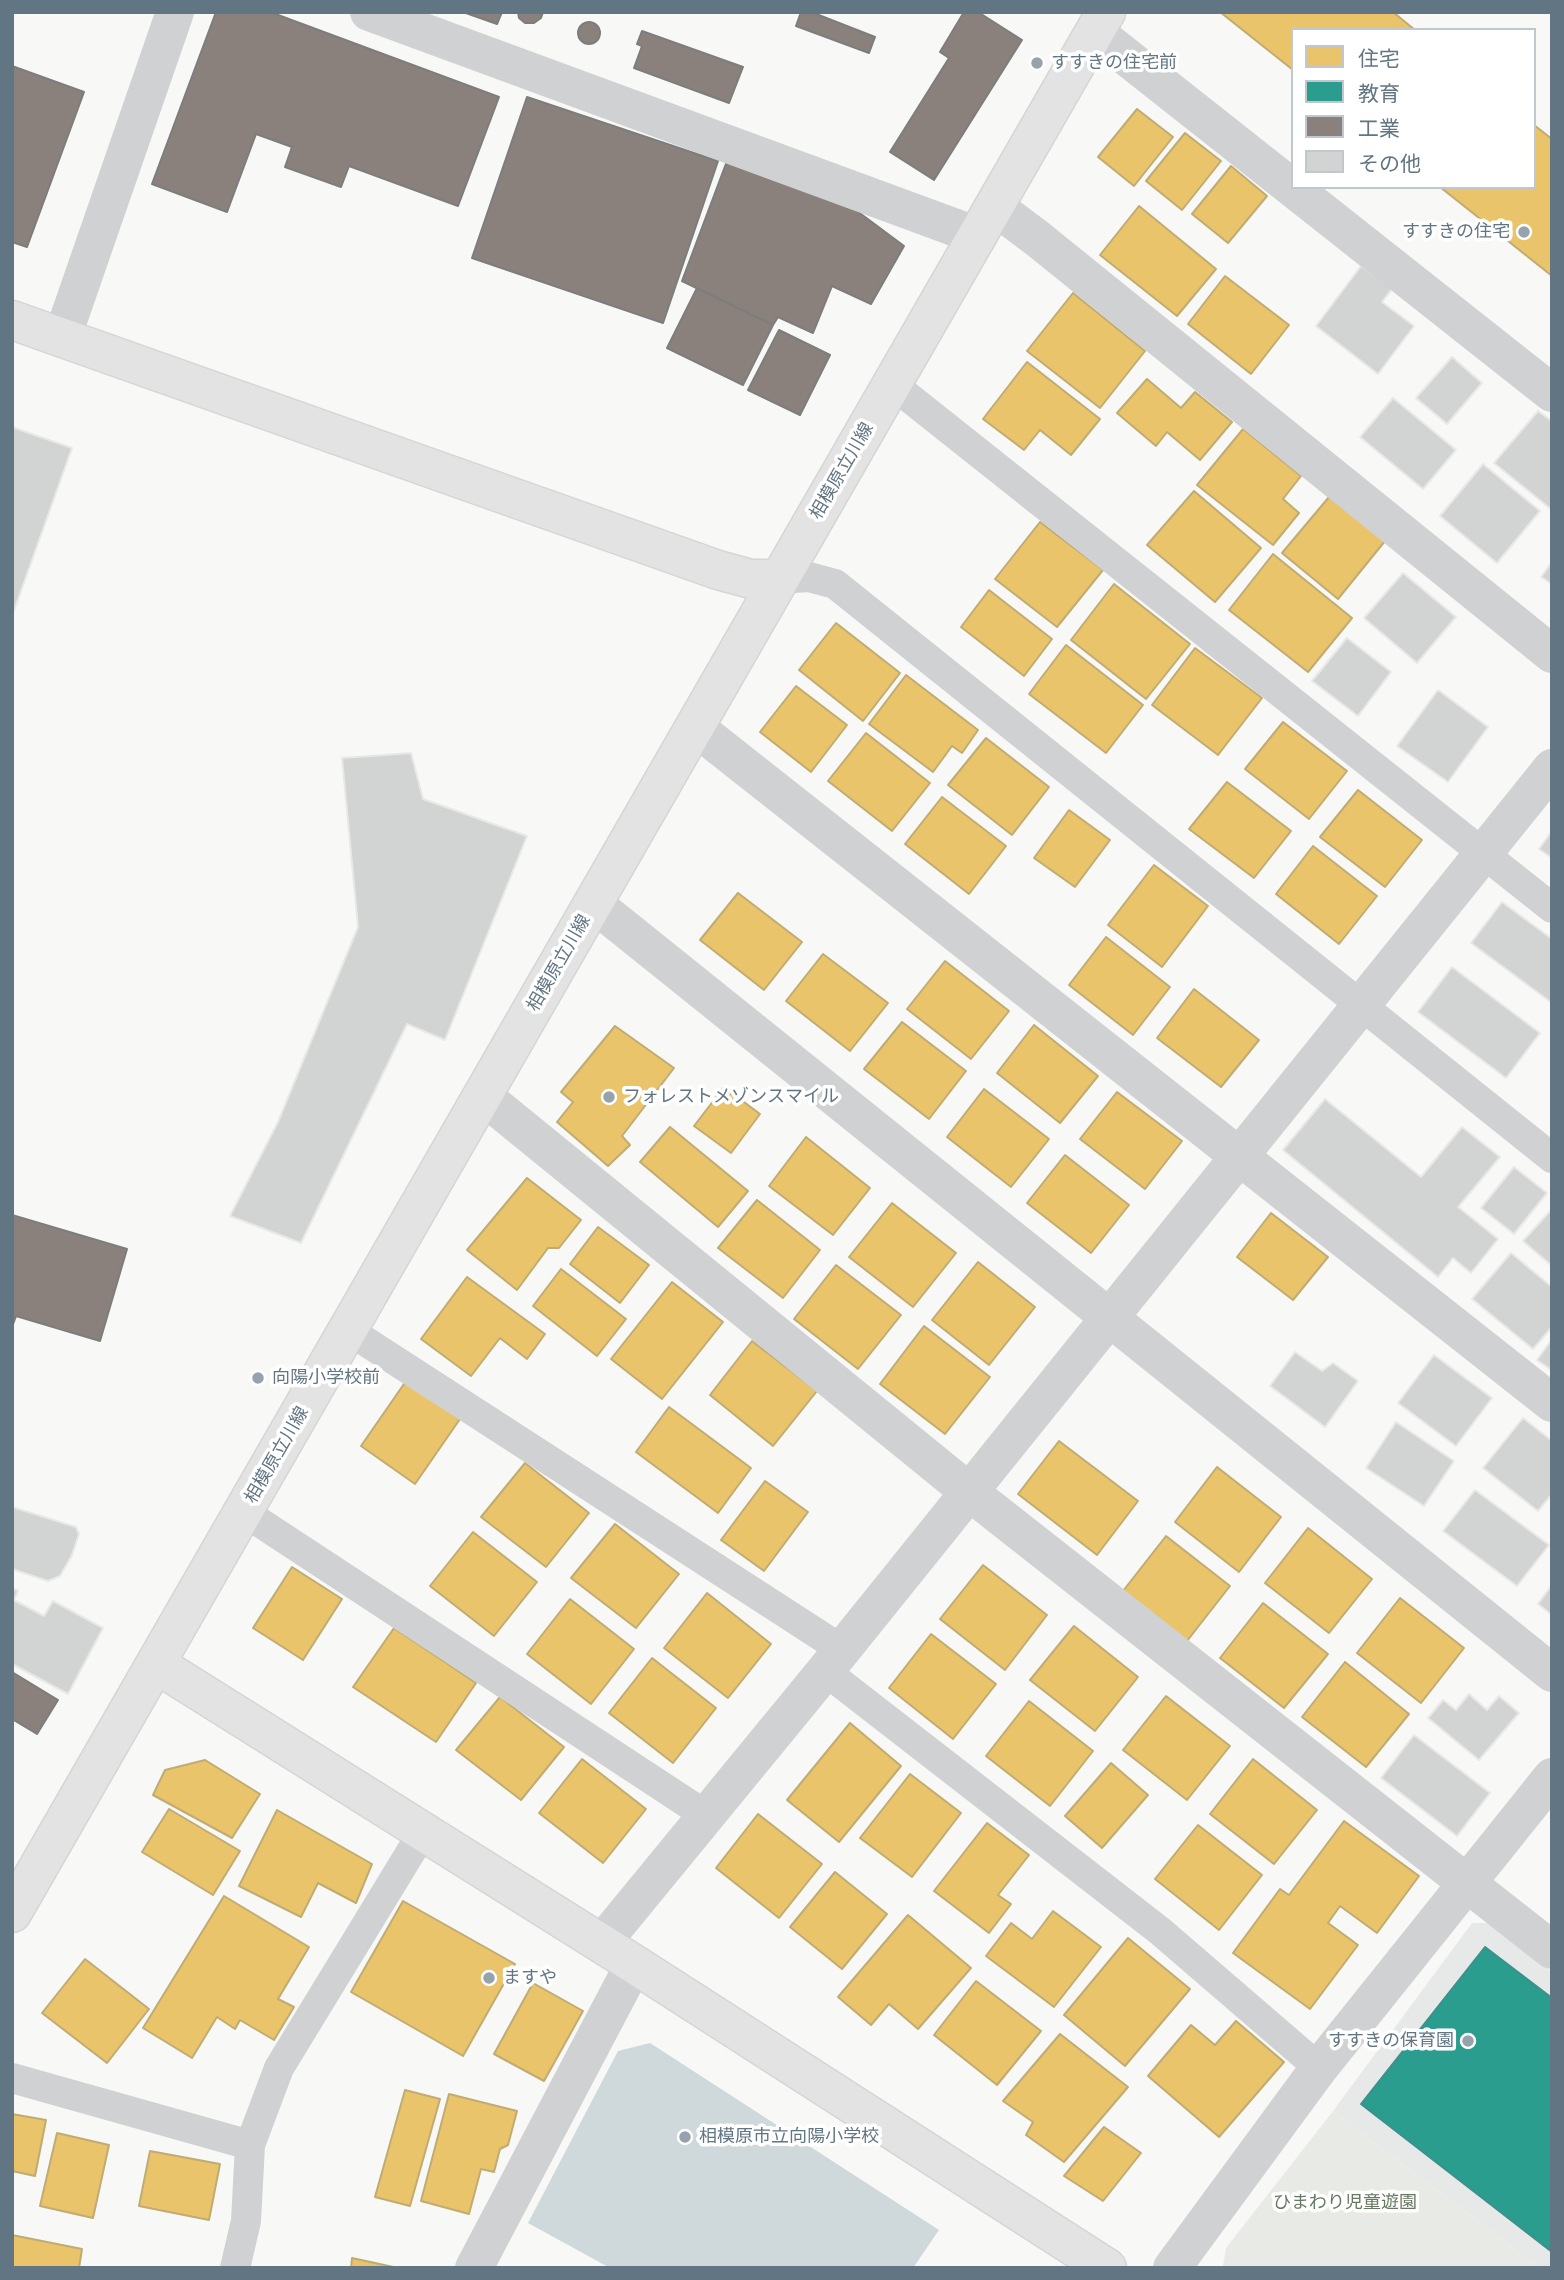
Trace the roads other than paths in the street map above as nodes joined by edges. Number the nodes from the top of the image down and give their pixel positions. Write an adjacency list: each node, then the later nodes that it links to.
1 (175, 12): 8 (street)
2 (369, 12): 6 (street)
3 (1100, 22): 4 (street); 6 (main road, 相模原立川線)
4 (1291, 179)
5 (1303, 189): 10 (street)
6 (986, 221): 9 (main road, 相模原立川線); 12 (street)
7 (12, 320): 8 (main road)
8 (62, 338): 11 (main road)
9 (892, 384): 11 (main road, 相模原立川線); 15 (lane)
10 (1552, 393)
11 (779, 579): 13 (main road, 相模原立川線); 18 (lane)
12 (1552, 654)
13 (695, 727): 16 (main road, 相模原立川線); 20 (street)
14 (1552, 768): 15 (street)
15 (1483, 853): 17 (lane); 18 (street)
16 (593, 904): 19 (main road, 相模原立川線); 22 (street)
17 (1552, 908)
18 (1361, 1005): 20 (street); 21 (lane)
19 (483, 1096): 23 (main road, 相模原立川線); 25 (street)
20 (1239, 1156): 22 (street); 24 (street)
21 (1552, 1158)
22 (1109, 1317): 25 (street); 29 (street)
23 (348, 1330): 26 (main road, 相模原立川線); 27 (lane)
24 (1552, 1403)
25 (968, 1491): 27 (street); 33 (street)
26 (244, 1512): 28 (main road, 相模原立川線); 31 (lane)
27 (833, 1660): 31 (street); 38 (lane)
28 (156, 1664): 32 (main road); 34 (main road, 相模原立川線)
29 (1552, 1673)
30 (1552, 1777): 33 (street)
31 (707, 1816): 35 (street)
32 (423, 1832): 35 (main road); 40 (lane)
33 (1467, 1882): 36 (street); 38 (street)
34 (12, 1913)
35 (601, 1944): 37 (main road)
36 (1552, 1950)
37 (634, 1964): 42 (street); 43 (main road)
38 (1320, 2067): 44 (street)
39 (12, 2078): 40 (lane)
40 (250, 2145): 41 (lane)
41 (235, 2268)
42 (474, 2268)
43 (1107, 2268)
44 (1172, 2268)

